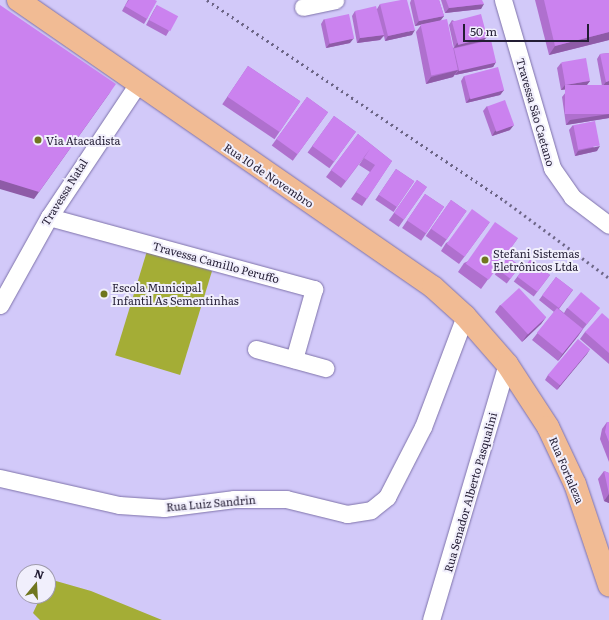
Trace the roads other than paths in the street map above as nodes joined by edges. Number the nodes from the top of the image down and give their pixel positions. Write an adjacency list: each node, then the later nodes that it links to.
1 (18, 0): 5 (main road, Rua 10 de Novembro)
2 (335, 0): 4 (street)
3 (503, 0): 7 (street, Travessa São Caetano)
4 (303, 7)
5 (137, 85): 6 (street, Travessa Natal); 9 (main road, Rua 10 de Novembro)
6 (49, 217): 8 (street, Travessa Natal); 11 (street, Travessa Camillo Peruffo)
7 (609, 225)
8 (0, 305)
9 (465, 316): 12 (main road, Rua 10 de Novembro); 14 (street, Rua Luiz Sandrin)
10 (256, 349): 11 (street)
11 (294, 359): 13 (street)
12 (507, 364): 15 (main road, Rua Fortaleza); 16 (street, Rua Senador Alberto Pasqualini)
13 (325, 368)
14 (0, 478)
15 (609, 585)
16 (431, 620)

